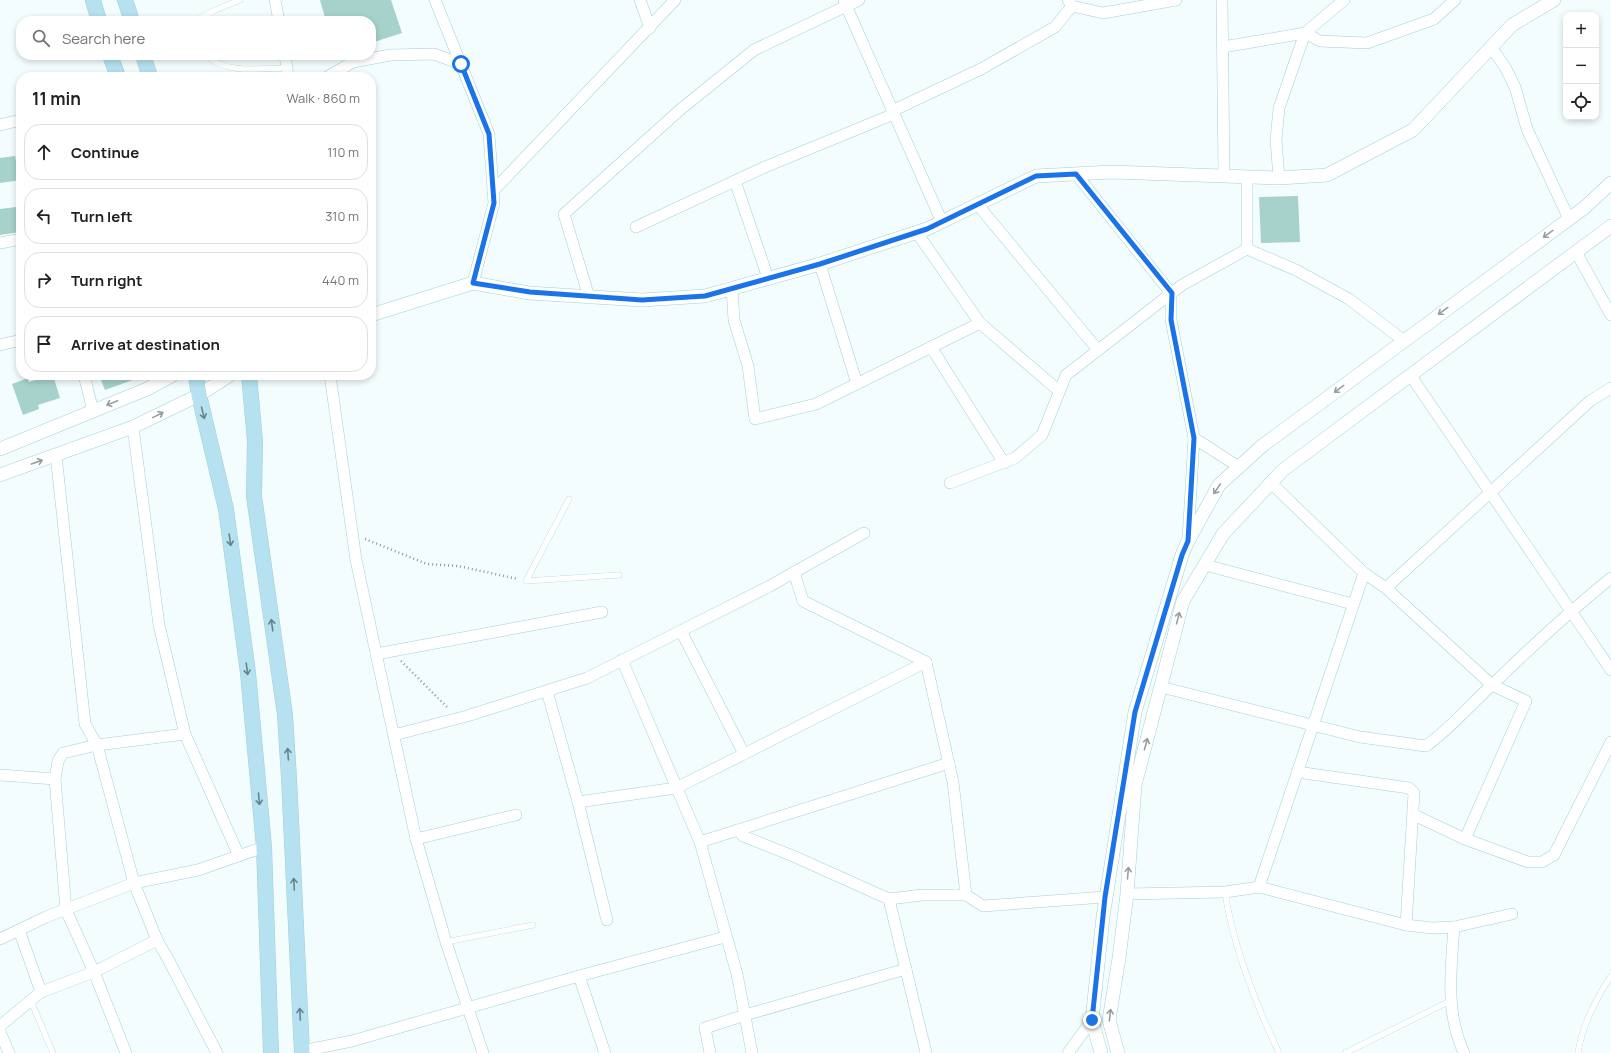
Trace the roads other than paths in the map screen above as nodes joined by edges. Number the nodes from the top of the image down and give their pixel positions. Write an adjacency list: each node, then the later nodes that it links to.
1 (93, 0): 16 (main road)
2 (125, 0): 17 (main road)
3 (240, 0): 18 (lane)
4 (275, 0): 19 (street)
5 (435, 0): 30 (street)
6 (640, 0): 20 (street)
7 (675, 0): 20 (street)
8 (859, 0): 14 (street)
9 (1176, 0): 15 (street)
10 (1222, 0): 22 (street)
11 (1344, 0): 21 (street)
12 (1455, 0): 21 (street)
13 (1554, 0): 23 (street)
14 (845, 3): 35 (street); 60 (street)
15 (1070, 3): 35 (street)
16 (98, 16)
17 (130, 16)
18 (204, 16)
19 (278, 16)
20 (650, 28): 44 (street)
21 (1305, 33): 22 (street); 41 (street)
22 (1223, 47): 39 (street)
23 (1490, 47): 41 (street); 46 (street)
24 (376, 58): 30 (street)
25 (112, 60): 31 (main road)
26 (145, 60): 32 (main road)
27 (213, 60): 33 (lane)
28 (286, 60): 33 (street)
29 (364, 60): 34 (street)
30 (461, 64): 44 (street)
31 (116, 72)
32 (148, 72)
33 (288, 72)
34 (336, 72)
35 (893, 113): 42 (street); 47 (street)
36 (16, 121): 37 (street)
37 (0, 125)
38 (1076, 174): 39 (street); 45 (street); 59 (street)
39 (1224, 176): 40 (street)
40 (1247, 177): 41 (street); 53 (street)
41 (1279, 178)
42 (735, 181): 49 (street); 56 (street)
43 (1611, 183): 46 (street)
44 (493, 191): 57 (street)
45 (977, 204): 47 (street); 68 (street)
46 (1569, 219): 64 (street, one-way to 64)
47 (942, 222): 50 (street)
48 (1611, 226): 54 (street)
49 (636, 227)
50 (917, 233): 55 (street); 63 (street)
51 (16, 240): 52 (street)
52 (0, 243)
53 (1247, 249): 59 (street); 64 (street)
54 (1576, 252): 62 (street); 69 (street)
55 (820, 264): 56 (street); 76 (street)
56 (768, 278): 58 (street)
57 (473, 283): 60 (street); 61 (street)
58 (732, 288): 60 (street); 76 (street)
59 (1172, 293): 68 (street); 82 (street)
60 (589, 297)
61 (376, 313)
62 (1611, 315)
63 (980, 323): 67 (street); 78 (street)
64 (1403, 340): 86 (street, one-way to 86)
65 (16, 341): 66 (street)
66 (0, 345)
67 (931, 347): 76 (street); 85 (street)
68 (1098, 350): 78 (street)
69 (1411, 376): 89 (street); 90 (street)
70 (85, 380): 80 (street)
71 (164, 380): 80 (street, one-way to 80)
72 (197, 380): 79 (main road)
73 (222, 380): 79 (street)
74 (249, 380): 161 (main road, one-way to 74)
75 (331, 380): 104 (street)
76 (857, 384)
77 (1611, 388): 90 (street)
78 (1059, 391): 85 (street)
79 (199, 395): 81 (street, one-way to 79); 129 (main road, one-way to 129)
80 (93, 411): 83 (street)
81 (133, 427): 84 (street); 112 (street)
82 (1194, 438): 86 (street); 93 (street)
83 (0, 449)
84 (56, 455): 87 (street, one-way to 84); 115 (street)
85 (1004, 463): 88 (street)
86 (1239, 468): 93 (street, one-way to 93)
87 (0, 475)
88 (950, 483)
89 (1271, 483): 94 (street); 96 (street)
90 (1490, 493): 99 (street); 101 (street)
91 (569, 499): 97 (lane)
92 (864, 533): 95 (street)
93 (1188, 541): 136 (street)
94 (1205, 565): 100 (street); 109 (street, one-way to 94)
95 (794, 572): 103 (street); 106 (street)
96 (1364, 573): 99 (street); 100 (street)
97 (619, 575)
98 (1611, 578): 101 (street)
99 (1386, 588): 108 (street)
100 (1353, 604): 111 (street)
101 (1570, 610): 107 (street); 108 (street)
102 (602, 612): 104 (street)
103 (681, 631): 105 (street); 116 (street)
104 (376, 654): 113 (street)
105 (622, 660): 110 (street); 121 (street)
106 (926, 662): 116 (street); 117 (street)
107 (1611, 670)
108 (1492, 685): 111 (street); 127 (street)
109 (1161, 687): 111 (street); 134 (street, one-way to 109)
110 (547, 691): 113 (street); 122 (street)
111 (1313, 725): 118 (street)
112 (185, 734): 115 (street); 130 (street)
113 (394, 735): 126 (street)
114 (1611, 742): 127 (street)
115 (97, 746): 120 (street); 131 (street)
116 (744, 754): 121 (street)
117 (949, 763): 125 (street); 135 (street)
118 (1297, 772): 124 (street); 132 (street)
119 (0, 775): 120 (street)
120 (55, 779): 138 (street)
121 (676, 788): 122 (street); 128 (street)
122 (578, 802): 140 (street)
123 (516, 815): 126 (street)
124 (1414, 815): 127 (street); 142 (street)
125 (738, 830): 128 (street); 137 (street)
126 (416, 839): 148 (street)
127 (1465, 839)
128 (700, 842): 145 (street)
129 (264, 847): 130 (street); 166 (main road)
130 (239, 856): 131 (street)
131 (134, 883): 138 (street); 147 (street)
132 (1259, 887): 133 (street); 142 (street)
133 (1225, 892): 134 (street); 175 (lane)
134 (1126, 894): 174 (street, one-way to 134)
135 (966, 895): 136 (street); 137 (street)
136 (1105, 897): 158 (street)
137 (889, 899): 149 (street)
138 (66, 910): 144 (street); 150 (street)
139 (1512, 914): 143 (street)
140 (607, 920)
141 (533, 925): 148 (lane)
142 (1406, 925): 143 (street)
143 (1454, 927): 155 (street)
144 (19, 930): 146 (street); 153 (street)
145 (725, 937): 151 (street); 157 (street)
146 (0, 939)
147 (156, 940): 150 (street); 165 (street)
148 (446, 942): 156 (street)
149 (906, 969): 157 (street); 171 (street)
150 (94, 972): 153 (street); 164 (street)
151 (579, 976): 156 (street); 168 (street)
152 (1611, 976): 178 (lane)
153 (41, 992): 154 (street)
154 (31, 1001): 159 (street); 163 (lane)
155 (1450, 1001): 176 (lane); 177 (street)
156 (468, 1007): 161 (street); 167 (street)
157 (745, 1015): 169 (street); 170 (street)
158 (1092, 1020): 172 (street); 173 (street)
159 (0, 1026)
160 (0, 1032): 162 (street)
161 (302, 1052)
162 (10, 1053)
163 (53, 1053)
164 (126, 1053)
165 (217, 1053)
166 (271, 1053)
167 (483, 1053)
168 (604, 1053)
169 (710, 1053)
170 (752, 1053)
171 (926, 1053)
172 (1068, 1053)
173 (1101, 1053)
174 (1118, 1053)
175 (1279, 1053)
176 (1345, 1053)
177 (1464, 1053)
178 (1578, 1053)

